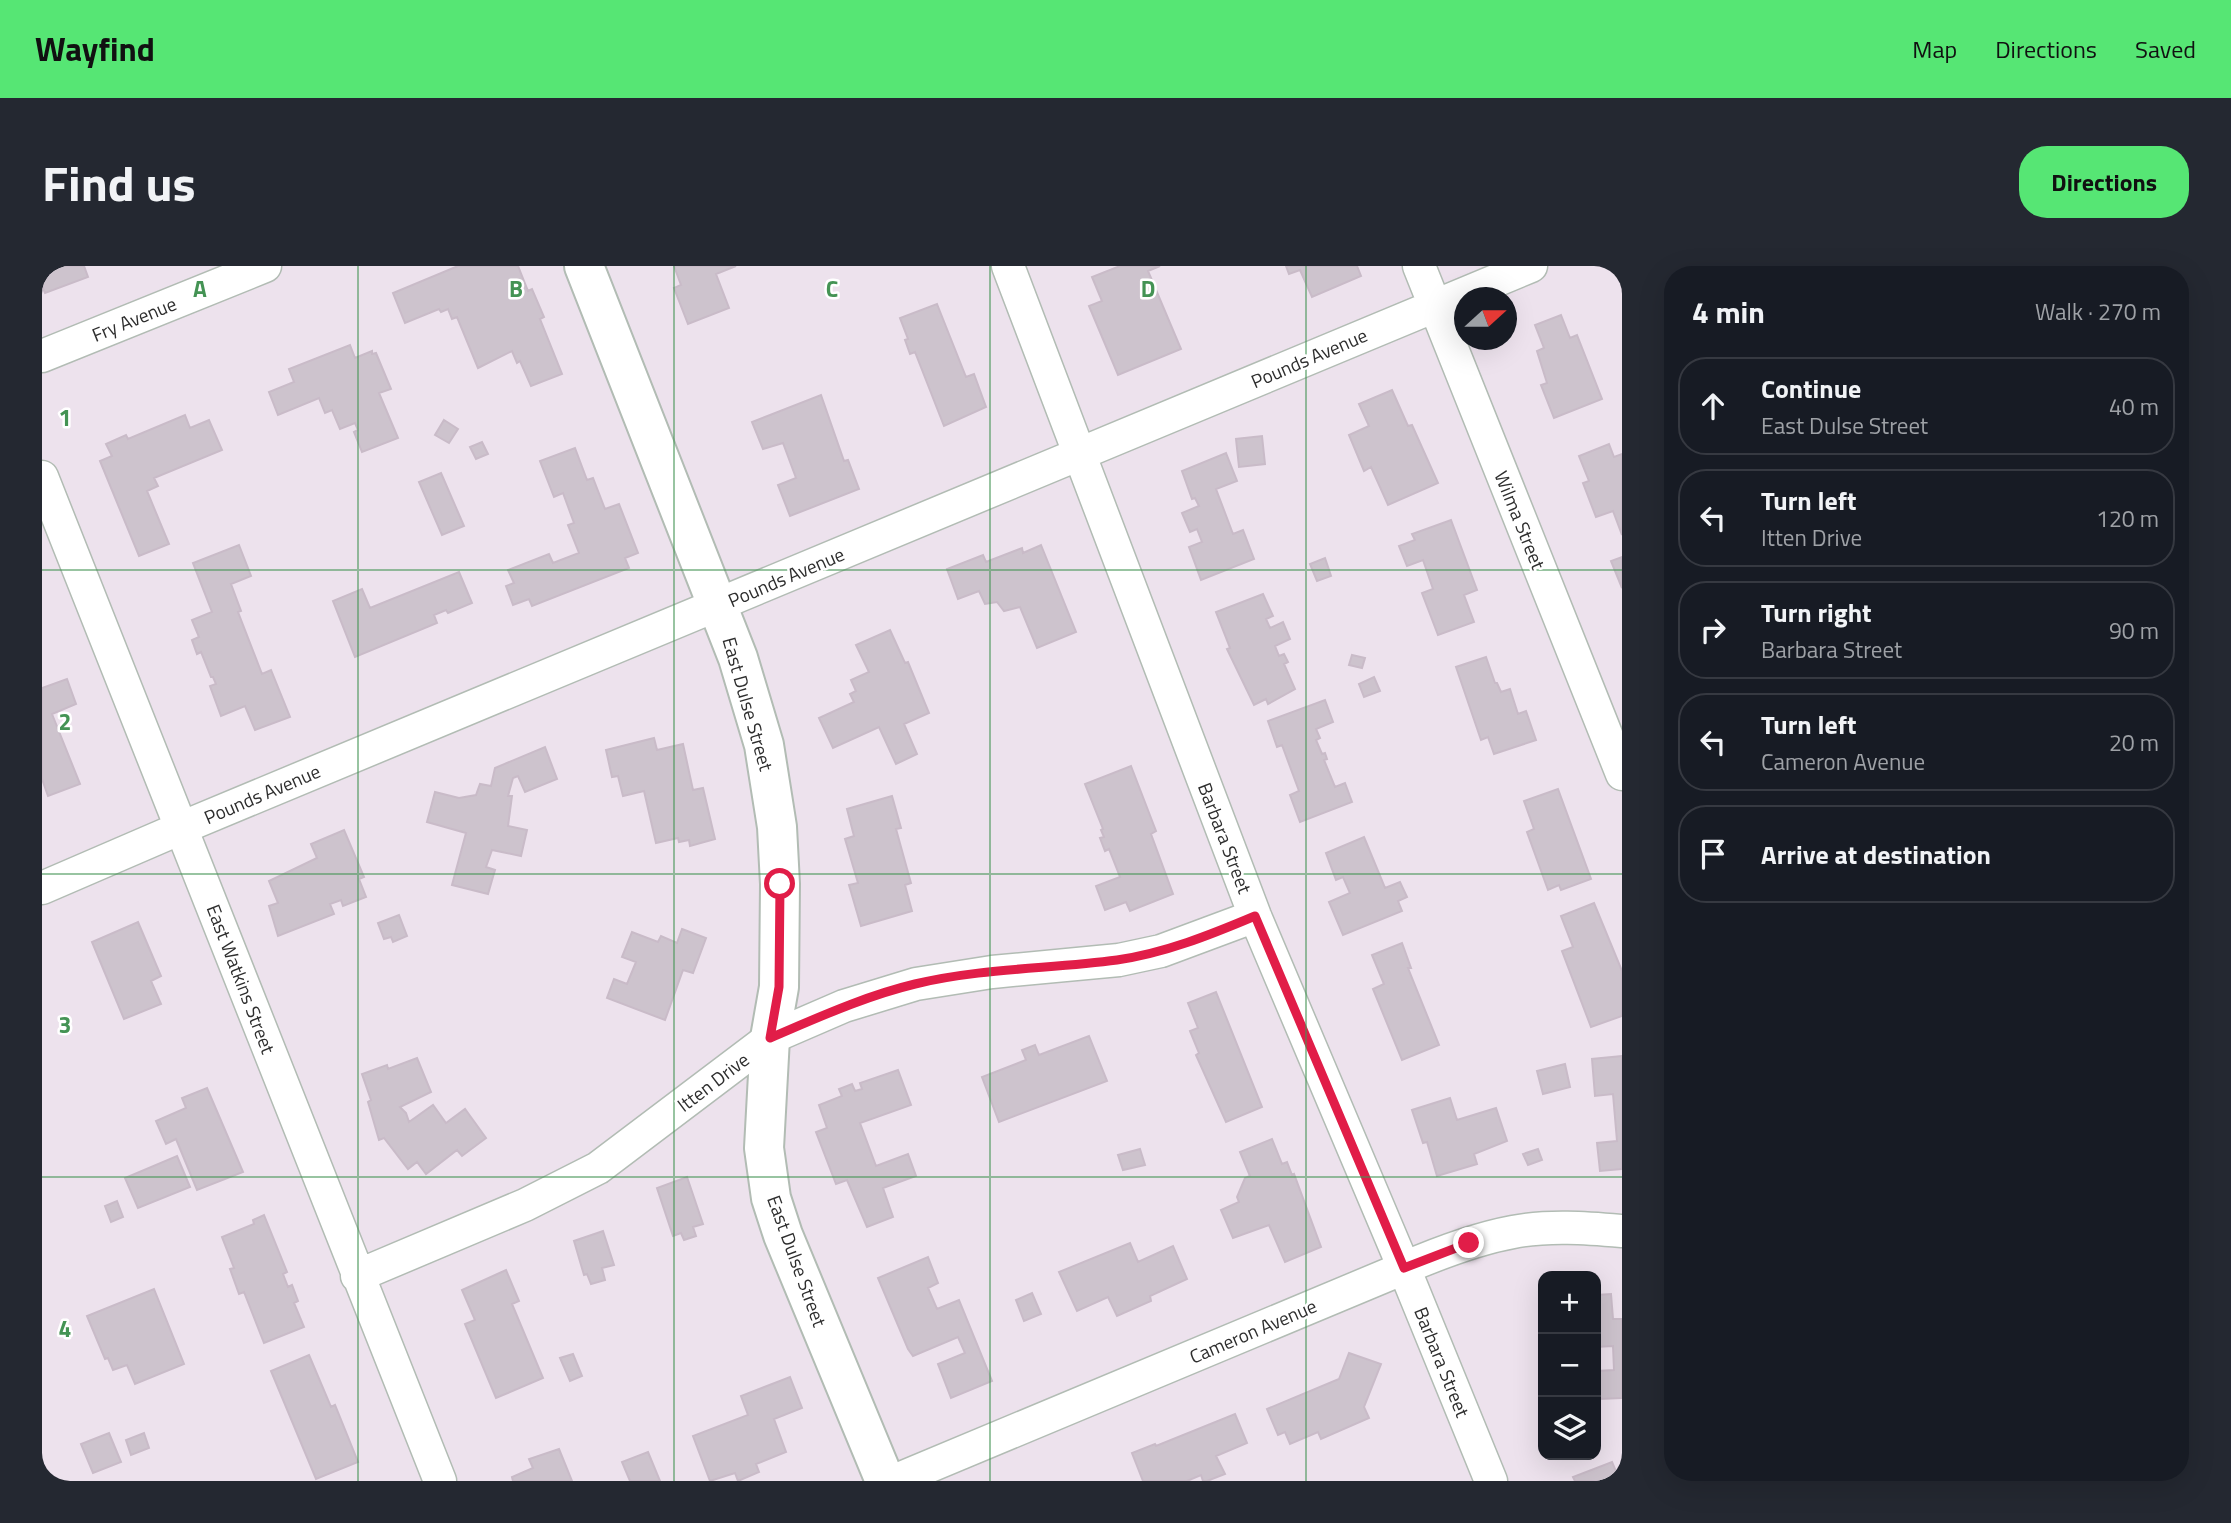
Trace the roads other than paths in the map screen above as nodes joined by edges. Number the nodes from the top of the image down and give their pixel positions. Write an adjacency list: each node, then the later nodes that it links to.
1 (265, 266): 7 (street, Fry Avenue)
2 (584, 266): 10 (street, East Dulse Street)
3 (1008, 266): 8 (street, Barbara Street)
4 (1419, 266): 6 (street, Wilma Street)
5 (1531, 266): 6 (street, Pounds Avenue)
6 (1435, 305): 8 (street, Pounds Avenue); 11 (street, Wilma Street)
7 (42, 356)
8 (1081, 454): 10 (street, Pounds Avenue); 14 (street, Barbara Street)
9 (42, 477): 12 (street, East Watkins Street)
10 (718, 605): 12 (street, Pounds Avenue); 15 (street, East Dulse Street)
11 (1622, 774)
12 (181, 828): 13 (street, Pounds Avenue); 18 (street, East Watkins Street)
13 (42, 888)
14 (1255, 916): 15 (street, Itten Drive); 17 (street, Barbara Street)
15 (770, 1038): 18 (street, Itten Drive); 20 (street, East Dulse Street)
16 (1622, 1231): 17 (street, Cameron Avenue)
17 (1404, 1268): 21 (street, Cameron Avenue); 22 (street, Barbara Street)
18 (357, 1276): 19 (street, East Watkins Street)
19 (440, 1481)
20 (885, 1481)
21 (894, 1481)
22 (1491, 1481)

